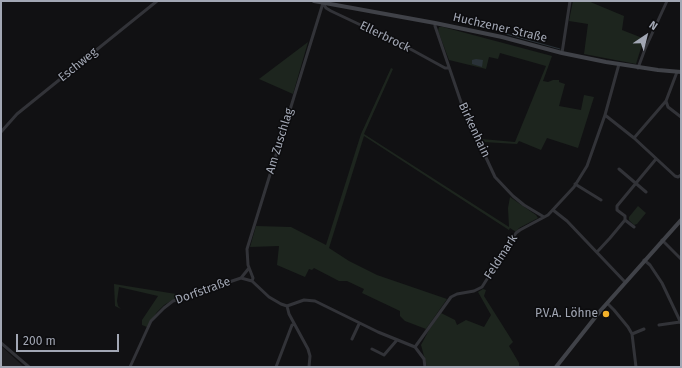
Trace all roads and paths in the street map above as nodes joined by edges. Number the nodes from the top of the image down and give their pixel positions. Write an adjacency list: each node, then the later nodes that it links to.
1 (157, 1): 15 (street, Eschweg)
2 (314, 1): 5 (main road, Huchzener Straße)
3 (570, 1): 7 (street)
4 (667, 1): 10 (street)
5 (323, 3): 6 (main road, Huchzener Straße); 9 (street, Ellerbrock); 33 (street, Am Zuschlag)
6 (435, 23): 7 (main road, Huchzener Straße); 9 (street, Birkenhain)
7 (562, 53): 8 (main road, Huchzener Straße)
8 (619, 64): 10 (main road, Huchzener Straße); 13 (street, Feldmark)
9 (449, 68): 25 (street, Birkenhain)
10 (638, 68): 11 (main road, Huchzener Straße)
11 (679, 72): 12 (street)
12 (666, 101): 14 (street); 16 (street)
13 (605, 115): 16 (street); 20 (street, Feldmark)
14 (681, 117)
15 (1, 132)
16 (634, 138): 17 (street)
17 (656, 159): 19 (street); 21 (street)
18 (619, 169): 21 (street)
19 (681, 175)
20 (576, 184): 23 (street); 24 (street, Feldmark)
21 (636, 184): 22 (street); 26 (street)
22 (646, 192)
23 (601, 200)
24 (553, 210): 25 (street, Feldmark); 30 (street)
25 (544, 217): 48 (street, Feldmark)
26 (625, 220): 28 (street); 30 (street)
27 (681, 220): 29 (main road)
28 (634, 227)
29 (662, 240): 31 (street); 32 (main road)
30 (597, 252): 36 (street)
31 (681, 259)
32 (644, 260): 36 (main road); 39 (street)
33 (248, 268): 34 (street, Dorfstraße); 35 (street, Am Zuschlag)
34 (241, 278): 35 (street, Dorfstraße); 51 (street, Dorfstraße)
35 (252, 281): 38 (street, Dorfstraße)
36 (625, 282): 37 (main road)
37 (607, 304): 44 (street); 55 (main road)
38 (287, 306): 40 (street); 41 (street)
39 (681, 322): 42 (street)
40 (294, 324): 52 (street); 53 (street)
41 (359, 324): 45 (street); 46 (street)
42 (659, 325)
43 (644, 329): 44 (street)
44 (632, 334): 56 (street)
45 (352, 339)
46 (397, 340): 48 (street); 49 (street)
47 (1, 343): 50 (street)
48 (415, 347): 54 (street)
49 (372, 349)
50 (29, 367)
51 (130, 367)
52 (276, 367)
53 (309, 367)
54 (425, 367)
55 (556, 367)
56 (636, 367)

